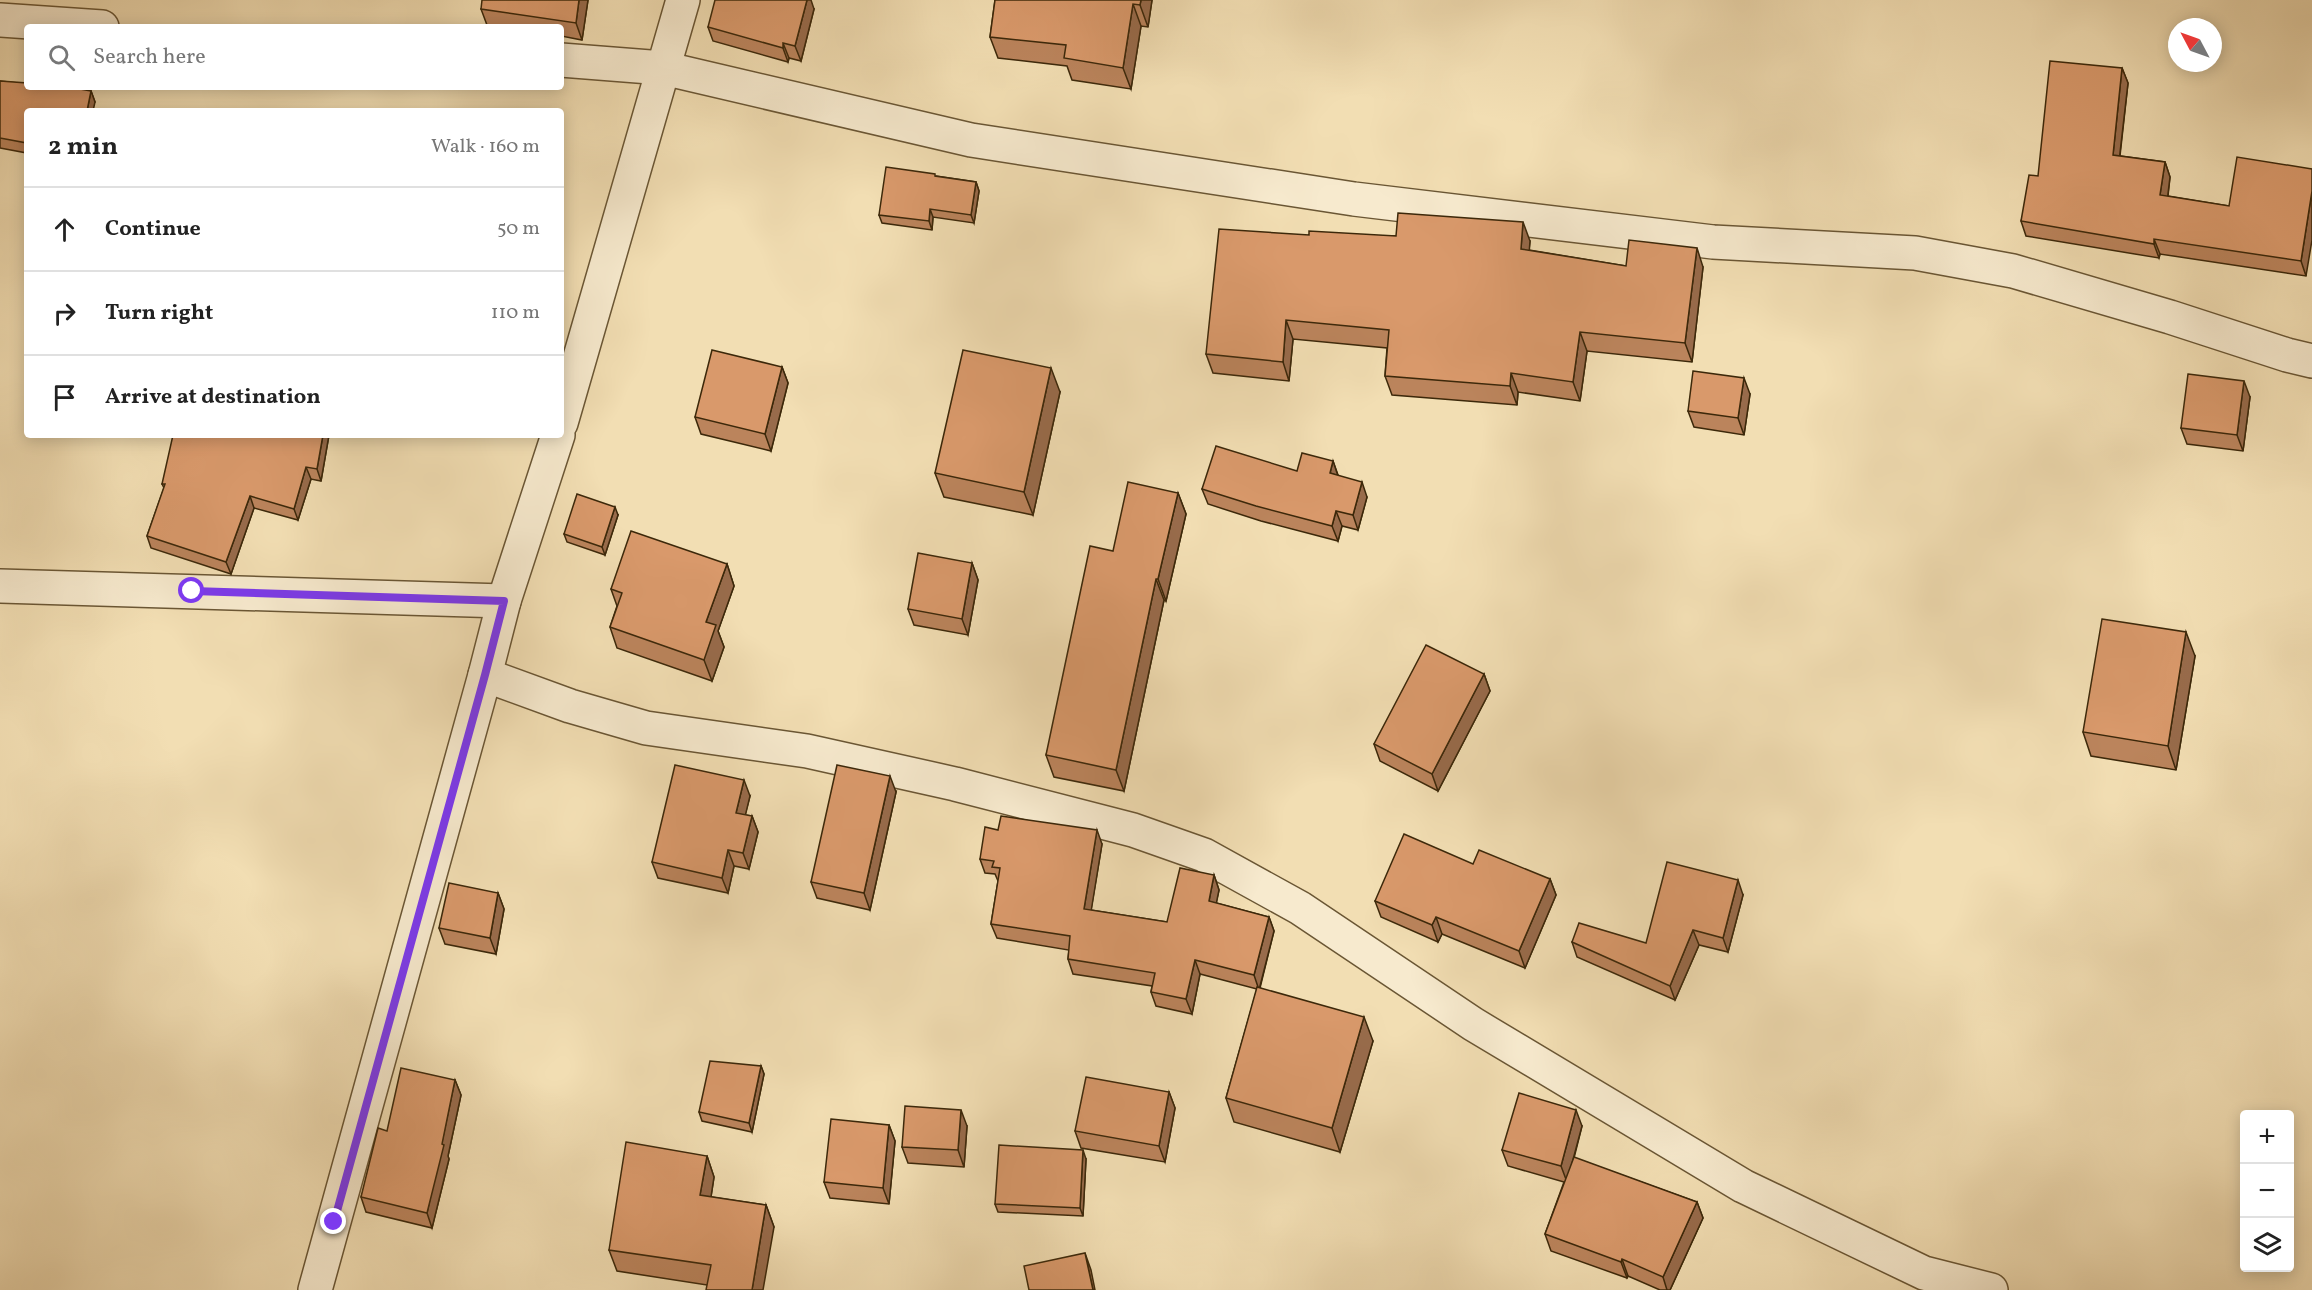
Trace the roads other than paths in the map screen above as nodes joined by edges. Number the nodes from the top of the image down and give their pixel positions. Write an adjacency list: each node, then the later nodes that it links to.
1 (683, 0): 5 (street)
2 (0, 20): 3 (street)
3 (58, 24)
4 (564, 60): 5 (street)
5 (663, 68): 6 (street); 7 (street)
6 (2312, 361)
7 (564, 413)
8 (557, 438): 10 (street)
9 (0, 586): 10 (street)
10 (504, 601): 11 (street)
11 (485, 675): 12 (street); 13 (street)
12 (315, 1290)
13 (1991, 1290)

